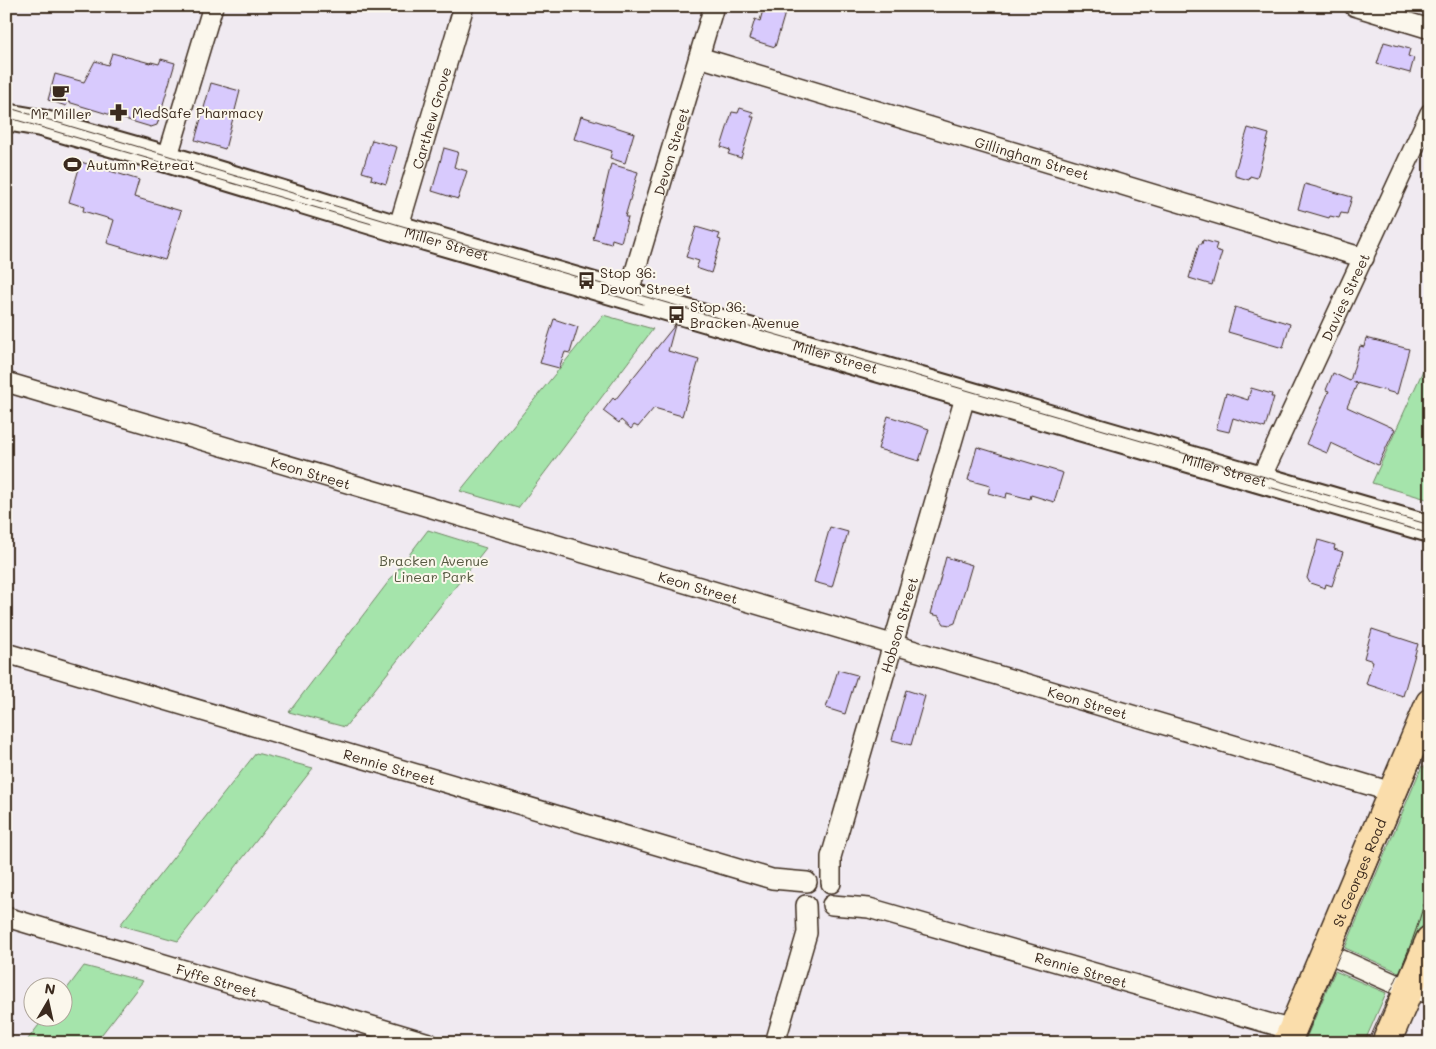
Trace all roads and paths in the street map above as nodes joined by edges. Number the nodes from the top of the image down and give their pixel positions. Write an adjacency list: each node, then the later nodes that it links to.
1 (212, 6): 11 (street)
2 (464, 6): 12 (street, Carthew Grove)
3 (714, 6): 6 (street, Devon Street)
4 (1354, 6): 5 (street)
5 (1430, 29)
6 (699, 57): 13 (street, Gillingham Street); 14 (street, Devon Street)
7 (6, 103): 10 (street, Miller Street)
8 (1430, 113): 13 (street, Davies Street)
9 (6, 117): 10 (street, Miller Street)
10 (41, 123): 11 (street, Miller Street)
11 (167, 160): 12 (street, Miller Street)
12 (398, 229): 14 (street, Miller Street)
13 (1364, 258): 17 (street, Davies Street)
14 (628, 295): 16 (street, Miller Street)
15 (6, 382): 19 (street, Keon Street)
16 (966, 394): 17 (street, Miller Street); 19 (street, Hobson Street)
17 (1260, 480): 18 (street, Miller Street)
18 (1430, 529)
19 (894, 645): 22 (street, Keon Street); 23 (street, Hobson Street)
20 (6, 654): 23 (street, Rennie Street)
21 (1430, 703): 22 (highway, St Georges Road)
22 (1392, 792): 26 (highway, St Georges Road)
23 (819, 894): 28 (street, Rennie Street); 30 (street, Hobson Street)
24 (6, 917): 29 (street, Fyffe Street)
25 (1430, 940): 27 (highway)
26 (1324, 952): 27 (street); 28 (highway, St Georges Road)
27 (1419, 991): 31 (highway)
28 (1290, 1036)
29 (429, 1043)
30 (775, 1043)
31 (1386, 1043)

